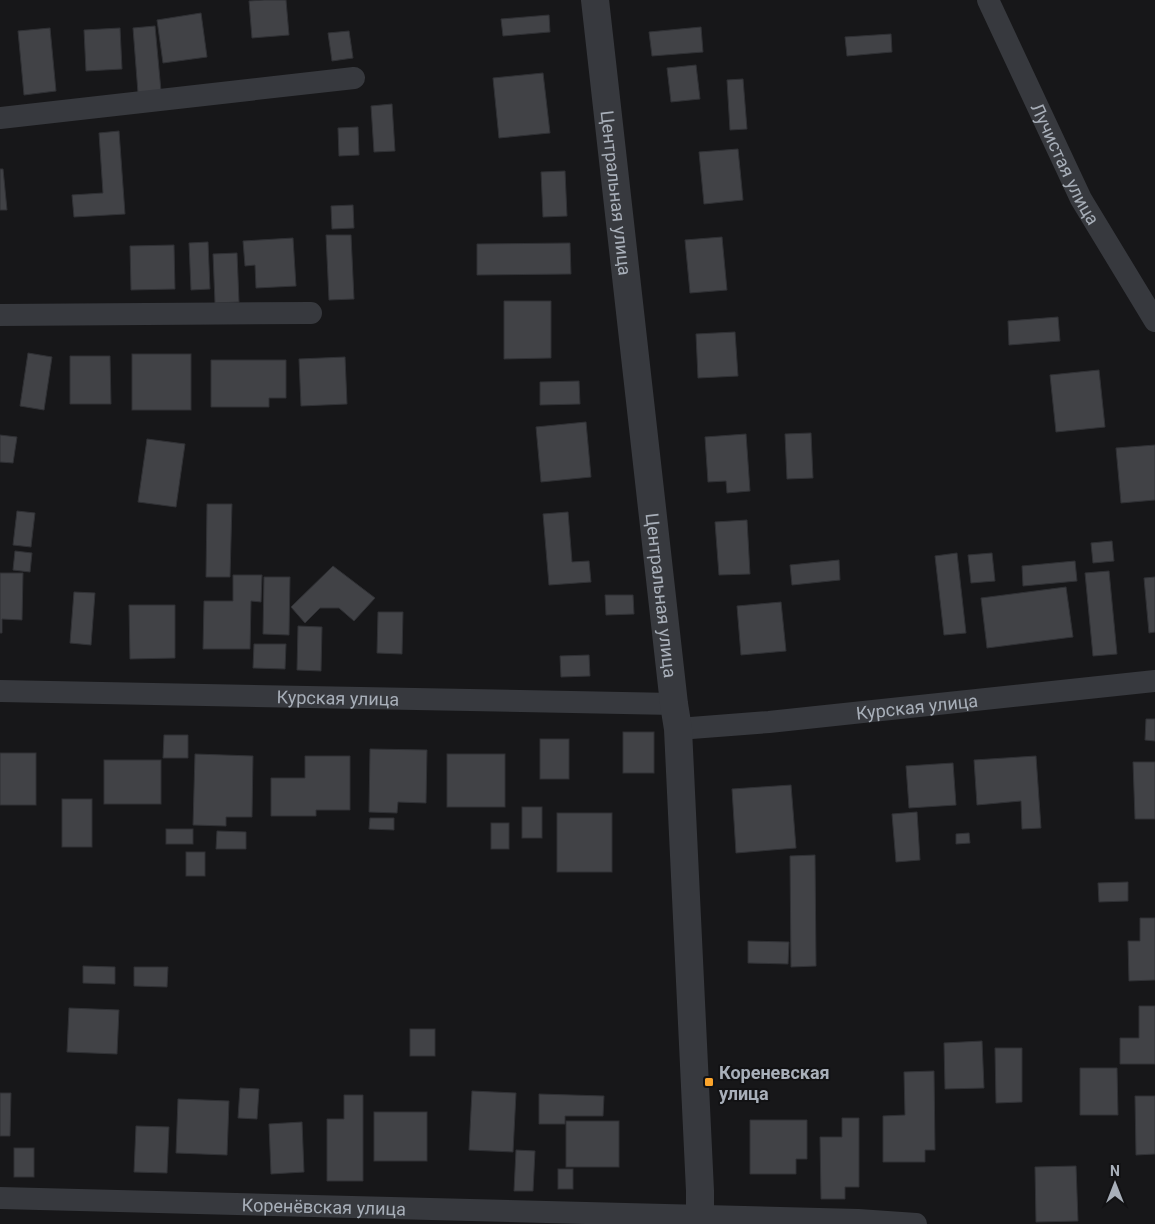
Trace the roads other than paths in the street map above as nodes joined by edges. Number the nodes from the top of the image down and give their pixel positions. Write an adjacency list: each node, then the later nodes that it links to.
1 (595, 0): 10 (street, Центральная улица)
2 (988, 0): 7 (street, Лучистая улица)
3 (354, 78): 4 (street)
4 (0, 118)
5 (310, 312): 6 (street)
6 (0, 315)
7 (1155, 321)
8 (1155, 681): 10 (street, Курская улица)
9 (0, 691): 10 (street, Курская улица)
10 (676, 716): 12 (street, Центральная улица)
11 (0, 1198): 12 (street, Коренёвская улица)
12 (700, 1211): 13 (street, Коренёвская улица)
13 (916, 1224)

